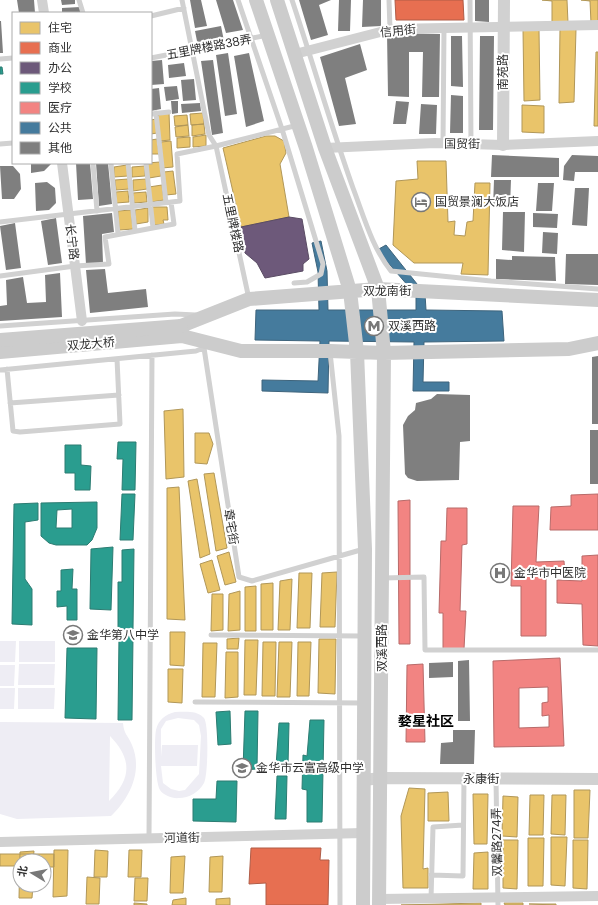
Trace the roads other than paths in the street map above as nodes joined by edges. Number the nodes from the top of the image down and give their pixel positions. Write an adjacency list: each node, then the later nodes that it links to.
1 (42, 0): 12 (street)
2 (79, 0): 13 (lane)
3 (182, 0): 11 (lane, 五里牌楼路)
4 (238, 0): 21 (lane)
5 (256, 0): 20 (main road, 双溪西路)
6 (277, 0): 24 (main road, 双溪西路)
7 (292, 0): 23 (lane)
8 (389, 0): 19 (lane)
9 (470, 0): 17 (lane)
10 (504, 0): 16 (street, 南苑路)
11 (184, 8): 14 (lane); 22 (lane, 五里牌楼路)
12 (44, 12)
13 (83, 12)
14 (152, 16)
15 (598, 25): 16 (street, 信用街)
16 (504, 26): 17 (street, 信用街); 37 (street, 南苑路)
17 (470, 27): 18 (street, 信用街); 36 (lane)
18 (444, 28): 19 (street, 信用街); 34 (lane)
19 (390, 29): 23 (street, 信用街)
20 (268, 35): 21 (lane, 五里牌楼路38弄); 30 (main road, 双溪西路)
21 (250, 39): 22 (lane, 五里牌楼路38弄); 31 (lane)
22 (192, 50): 26 (lane, 五里牌楼路38弄); 38 (lane, 五里牌楼路)
23 (309, 50): 24 (street, 信用街); 39 (lane)
24 (295, 54): 39 (main road, 双溪西路)
25 (12, 58): 27 (lane)
26 (152, 58)
27 (0, 59)
28 (169, 112): 29 (lane)
29 (153, 114): 45 (lane)
30 (298, 125): 31 (lane); 60 (main road, 双溪西路)
31 (282, 129): 38 (lane); 57 (lane)
32 (598, 141): 37 (street, 国贸街)
33 (12, 143): 35 (lane)
34 (443, 143): 36 (street, 国贸街); 39 (street, 国贸街)
35 (0, 144)
36 (471, 144): 37 (street, 国贸街)
37 (503, 145)
38 (216, 146): 45 (lane); 61 (lane, 五里牌楼路)
39 (332, 148): 58 (main road, 双溪西路); 59 (lane)
40 (62, 164): 50 (street, 长宁路)
41 (93, 164): 49 (lane)
42 (111, 164): 48 (lane)
43 (128, 164): 47 (lane)
44 (146, 164): 46 (lane)
45 (168, 203): 46 (lane); 52 (lane)
46 (150, 205): 47 (lane); 52 (lane)
47 (132, 207): 48 (lane); 53 (lane)
48 (115, 209): 49 (lane); 54 (lane)
49 (97, 211): 50 (lane)
50 (68, 214): 51 (lane); 55 (street, 长宁路)
51 (0, 222)
52 (152, 228): 53 (lane)
53 (135, 231): 54 (lane)
54 (118, 234): 55 (lane)
55 (75, 266): 56 (lane); 64 (street, 长宁路)
56 (0, 276)
57 (294, 284)
58 (378, 288): 60 (main road, 双龙南街); 62 (main road, 双龙南街); 73 (main road, 双溪西路)
59 (598, 289)
60 (350, 291): 61 (main road, 双龙南街); 72 (main road, 双溪西路)
61 (249, 299): 63 (main road, 双龙南街)
62 (598, 300)
63 (207, 316): 64 (lane); 66 (main road, 双龙南街)
64 (82, 321): 65 (lane)
65 (0, 326)
66 (181, 331): 67 (main road, 双龙大桥, bridge); 69 (main road); 71 (main road, 双龙大桥)
67 (0, 340)
68 (598, 343): 73 (main road)
69 (209, 346): 70 (main road); 74 (lane); 81 (lane, 章宅街)
70 (330, 351): 72 (main road); 81 (lane)
71 (0, 352)
72 (357, 352): 73 (main road); 80 (main road, 双溪西路)
73 (384, 353): 82 (main road, 双溪西路)
74 (152, 355): 75 (lane); 98 (lane)
75 (117, 358): 76 (lane); 78 (lane)
76 (7, 369): 77 (lane); 79 (lane)
77 (0, 370)
78 (119, 395): 79 (lane); 79 (lane)
79 (10, 403)
80 (365, 549): 81 (lane, 章宅街); 85 (main road, 双溪西路)
81 (339, 556): 84 (lane)
82 (382, 578): 86 (lane); 90 (main road, 双溪西路)
83 (211, 635): 84 (lane)
84 (340, 635): 85 (lane); 88 (lane)
85 (364, 636): 89 (main road, 双溪西路)
86 (598, 650)
87 (195, 702): 88 (lane)
88 (340, 703): 89 (lane); 97 (lane)
89 (364, 703): 94 (main road, 双溪西路)
90 (381, 778): 91 (street, 永康街); 94 (street, 永康街); 104 (main road, 双溪西路)
91 (464, 779): 92 (street, 永康街); 95 (lane)
92 (496, 779): 93 (street, 永康街); 103 (lane, 双馨路274弄)
93 (598, 779)
94 (364, 780): 96 (main road, 双溪西路)
95 (463, 825): 100 (lane); 100 (lane)
96 (363, 833): 97 (street, 河道街); 106 (main road, 双溪西路)
97 (340, 834): 98 (street, 河道街); 105 (lane)
98 (149, 838): 99 (street, 河道街)
99 (0, 842)
100 (432, 875): 102 (lane)
101 (598, 896): 103 (street)
102 (431, 899): 103 (street); 104 (street)
103 (498, 901)
104 (379, 902)
105 (340, 905)
106 (363, 905)

